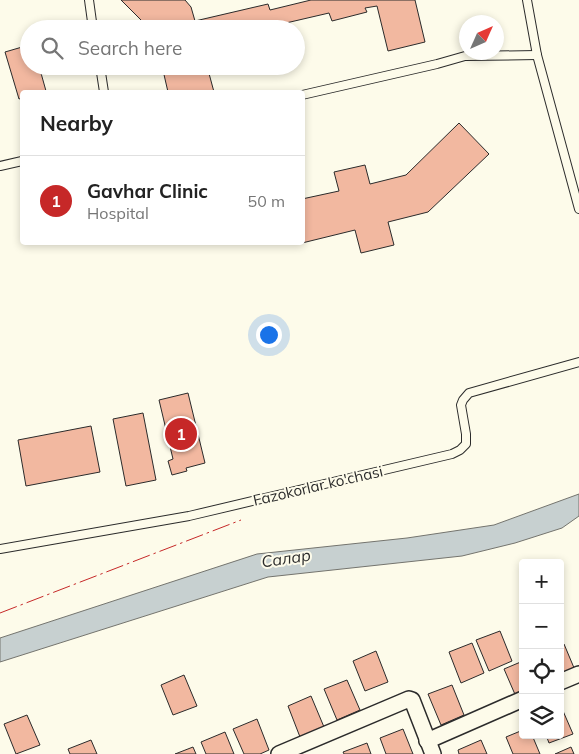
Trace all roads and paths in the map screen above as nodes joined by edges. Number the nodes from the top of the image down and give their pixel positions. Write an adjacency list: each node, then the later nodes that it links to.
1 (89, 0): 3 (lane)
2 (527, 0): 4 (lane)
3 (92, 20)
4 (537, 55): 7 (lane); 10 (lane)
5 (101, 75): 6 (lane)
6 (104, 90)
7 (305, 94)
8 (20, 161): 9 (lane)
9 (0, 166)
10 (579, 209)
11 (579, 362): 12 (lane, Fazokorlar ko'chasi)
12 (0, 549)
13 (579, 674): 14 (street)
14 (564, 680)
15 (519, 701): 16 (street)
16 (430, 747): 17 (street)
17 (280, 754)

